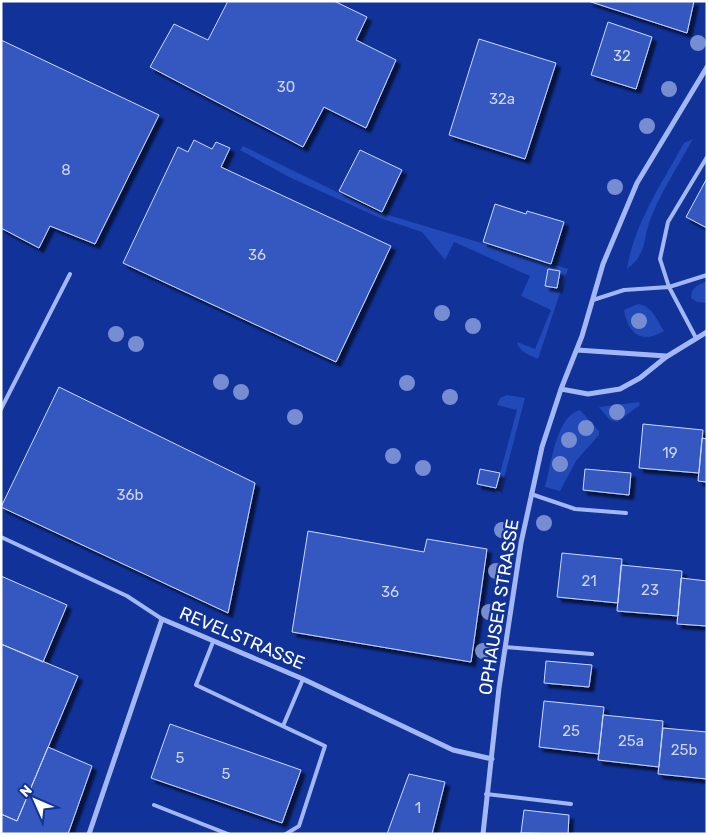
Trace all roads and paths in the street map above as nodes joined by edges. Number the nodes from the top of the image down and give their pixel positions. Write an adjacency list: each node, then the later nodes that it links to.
1 (707, 67): 6 (street, OPHAUSER STRASSE)
2 (707, 156): 5 (lane)
3 (70, 274): 12 (lane)
4 (707, 275): 5 (lane)
5 (669, 287): 6 (lane); 8 (lane)
6 (593, 300): 9 (street, OPHAUSER STRASSE)
7 (707, 332): 8 (street)
8 (696, 338): 10 (street)
9 (577, 350): 10 (street); 11 (street, OPHAUSER STRASSE)
10 (666, 356): 11 (street)
11 (560, 388): 13 (street, OPHAUSER STRASSE)
12 (1, 409)
13 (531, 494): 14 (lane); 18 (street, OPHAUSER STRASSE)
14 (626, 513)
15 (1, 537): 16 (lane)
16 (162, 619): 17 (street, REVELSTRASSE); 26 (street, REVELSTRASSE)
17 (213, 642): 20 (street, REVELSTRASSE); 21 (lane)
18 (506, 647): 19 (lane); 22 (street, OPHAUSER STRASSE)
19 (592, 654)
20 (303, 679): 21 (lane); 22 (street, REVELSTRASSE)
21 (283, 726): 28 (lane)
22 (492, 759): 23 (street, OPHAUSER STRASSE)
23 (486, 794): 24 (lane); 29 (street, OPHAUSER STRASSE)
24 (571, 804)
25 (154, 805): 27 (lane)
26 (89, 834)
27 (228, 834)
28 (286, 834)
29 (483, 834)

